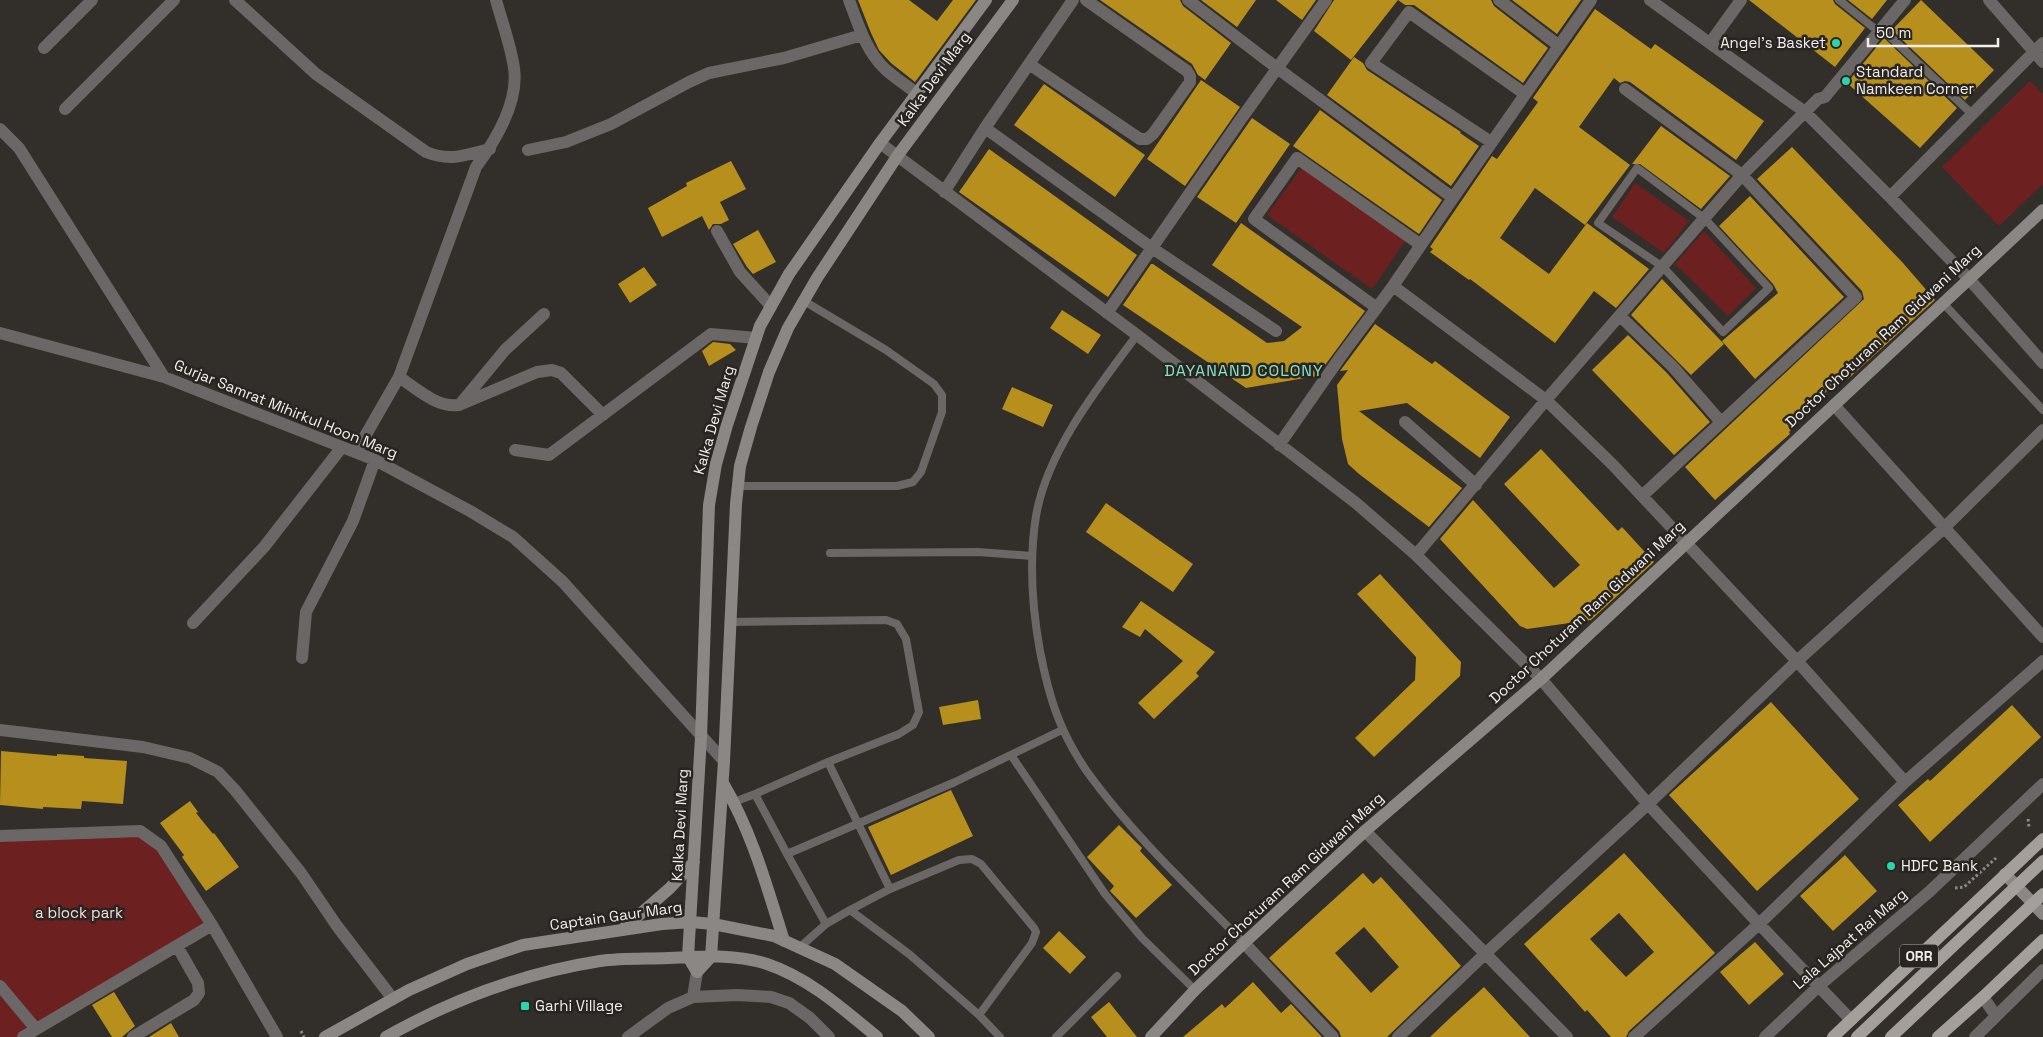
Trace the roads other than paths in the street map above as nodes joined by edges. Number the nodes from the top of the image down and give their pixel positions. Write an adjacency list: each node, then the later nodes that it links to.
1 (92, 0): 24 (street)
2 (174, 0): 31 (street)
3 (235, 0): 38 (street)
4 (496, 0): 38 (street)
5 (849, 0): 21 (street)
6 (986, 0): 29 (street, Kalka Devi Marg)
7 (1013, 0): 40 (street, Kalka Devi Marg)
8 (1073, 0): 26 (street)
9 (1086, 0): 26 (street)
10 (1188, 0): 27 (street)
11 (1326, 0): 27 (street)
12 (1498, 0): 23 (street)
13 (1591, 0): 23 (street)
14 (1650, 0): 22 (street)
15 (1741, 0): 22 (street)
16 (1840, 0): 20 (lane)
17 (1896, 0): 20 (street)
18 (1905, 0): 20 (street)
19 (1989, 0): 25 (street)
20 (1878, 28): 32 (street); 33 (lane)
21 (862, 35): 29 (street); 39 (street)
22 (1710, 43): 32 (street)
23 (1558, 45): 30 (street)
24 (44, 48)
25 (2040, 52): 33 (street)
26 (1029, 64): 34 (street)
27 (1277, 68): 44 (street); 49 (street)
28 (1624, 89): 41 (street)
29 (916, 93): 37 (street, Kalka Devi Marg)
30 (1525, 94): 36 (street); 36 (street)
31 (65, 109)
32 (1805, 112): 41 (street); 43 (street)
33 (1972, 114): 43 (street)
34 (985, 128): 42 (street); 49 (street)
35 (0, 129): 65 (street)
36 (1491, 142): 44 (street)
37 (880, 143): 40 (street); 55 (street, Kalka Devi Marg)
38 (490, 149): 66 (street)
39 (528, 150)
40 (898, 155): 42 (street); 53 (street, Kalka Devi Marg)
41 (1742, 175): 46 (street); 73 (street)
42 (944, 192): 57 (street)
43 (1890, 197): 51 (street)
44 (1452, 198): 48 (street)
45 (2043, 210): 51 (street, Doctor Choturam Ram Gidwani Marg)
46 (1705, 219): 50 (street); 50 (lane); 50 (lane)
47 (716, 231): 55 (street)
48 (1421, 245): 52 (street); 56 (street)
49 (1152, 248): 57 (street); 60 (street)
50 (1663, 267): 59 (street)
51 (1969, 279): 54 (street, Doctor Choturam Ram Gidwani Marg); 64 (street)
52 (1393, 286): 56 (street); 67 (street)
53 (804, 301): 81 (street, Kalka Devi Marg); 81 (lane)
54 (1943, 303): 69 (street, Doctor Choturam Ram Gidwani Marg); 70 (lane)
55 (771, 306): 63 (street, Kalka Devi Marg)
56 (1377, 308): 75 (street)
57 (1106, 313): 62 (street)
58 (544, 314): 68 (street)
59 (1620, 316): 67 (street); 73 (street)
60 (1276, 331)
61 (0, 333): 65 (street, Gurjar Samrat Mihirkul Hoon Marg)
62 (1137, 336): 75 (street); 87 (lane)
63 (756, 338): 71 (street); 97 (street, Kalka Devi Marg)
64 (2043, 363)
65 (164, 377): 76 (street, Gurjar Samrat Mihirkul Hoon Marg)
66 (399, 377): 68 (street); 78 (street)
67 (1546, 400): 80 (street); 82 (street)
68 (459, 405): 71 (street)
69 (1834, 405): 83 (street); 84 (street, Doctor Choturam Ram Gidwani Marg)
70 (2043, 410)
71 (603, 415): 77 (street)
72 (1405, 422): 80 (street)
73 (1720, 422): 82 (street)
74 (2043, 430): 83 (street)
75 (1279, 445): 86 (street)
76 (342, 447): 78 (street, Gurjar Samrat Mihirkul Hoon Marg); 89 (street)
77 (515, 450)
78 (356, 452): 79 (street, Gurjar Samrat Mihirkul Hoon Marg)
79 (375, 460): 91 (street); 97 (street, Gurjar Samrat Mihirkul Hoon Marg)
80 (1476, 485): 86 (street)
81 (738, 486): 88 (street, Kalka Devi Marg)
82 (1642, 496): 84 (street)
83 (1944, 528): 90 (street); 92 (street)
84 (1685, 544): 92 (street); 94 (street, Doctor Choturam Ram Gidwani Marg)
85 (830, 553): 87 (lane)
86 (1416, 555): 94 (street)
87 (1032, 556): 96 (lane)
88 (730, 622): 99 (street, Kalka Devi Marg); 100 (lane)
89 (193, 623)
90 (2043, 637)
91 (302, 658)
92 (1797, 661): 101 (street); 106 (street)
93 (2043, 661): 101 (street)
94 (1541, 678): 106 (street); 108 (street, Doctor Choturam Ram Gidwani Marg)
95 (0, 730): 143 (street)
96 (1062, 730): 98 (lane); 129 (lane)
97 (701, 737): 99 (street, Gurjar Samrat Mihirkul Hoon Marg); 114 (street, Kalka Devi Marg)
98 (1011, 755): 107 (lane); 140 (lane)
99 (724, 761): 102 (street, Kalka Devi Marg)
100 (828, 762): 104 (lane); 107 (lane)
101 (1905, 782): 124 (street)
102 (723, 783): 105 (street); 122 (street, Kalka Devi Marg)
103 (2043, 784): 138 (street, Lala Lajpat Rai Marg)
104 (755, 794): 105 (lane); 112 (lane)
105 (734, 802): 128 (street)
106 (1648, 804): 124 (street); 132 (street)
107 (857, 824): 112 (lane); 117 (lane)
108 (1365, 830): 129 (street, Doctor Choturam Ram Gidwani Marg); 132 (street)
109 (0, 836): 125 (street)
110 (2043, 839): 111 (main road)
111 (2030, 852): 115 (street); 116 (main road)
112 (787, 854): 123 (lane)
113 (2043, 861): 166 (main road, bridge)
114 (694, 862): 121 (street, Kalka Devi Marg); 126 (street)
115 (2043, 868)
116 (2005, 874): 120 (street); 146 (main road, ORR)
117 (890, 889): 119 (lane); 144 (lane)
118 (2043, 894): 167 (main road, bridge)
119 (850, 910): 123 (lane); 144 (lane)
120 (2043, 914)
121 (691, 922): 122 (street, Captain Gaur Marg); 126 (street, Captain Gaur Marg); 134 (street, Kalka Devi Marg)
122 (713, 924): 128 (street, Captain Gaur Marg); 133 (street, Kalka Devi Marg)
123 (826, 924): 131 (lane)
124 (1759, 924): 138 (street); 163 (street)
125 (212, 925): 130 (street); 150 (street)
126 (623, 929): 143 (street, Captain Gaur Marg)
127 (2043, 940): 142 (main road)
128 (784, 941): 131 (street, Captain Gaur Marg)
129 (1244, 943): 140 (street, Doctor Choturam Ram Gidwani Marg); 160 (street)
130 (177, 946): 147 (street); 149 (street)
131 (799, 948): 156 (street, Captain Gaur Marg)
132 (1486, 953): 161 (street); 162 (street)
133 (711, 956): 134 (street); 136 (street); 155 (street)
134 (688, 957): 136 (street); 152 (street)
135 (2043, 970): 145 (street)
136 (698, 972): 141 (street)
137 (1117, 976): 158 (lane)
138 (1820, 985): 146 (street); 164 (street, Lala Lajpat Rai Marg)
139 (0, 986): 147 (street)
140 (1195, 990): 159 (street, Doctor Choturam Ram Gidwani Marg)
141 (693, 997): 153 (street); 154 (street)
142 (1983, 998): 145 (street); 168 (main road)
143 (393, 999): 151 (street, Captain Gaur Marg)
144 (979, 1015): 157 (lane)
145 (1996, 1016): 169 (street)
146 (1851, 1020): 165 (main road, ORR)
147 (36, 1029): 148 (street)
148 (23, 1037)
149 (133, 1037)
150 (277, 1037)
151 (325, 1037)
152 (386, 1037)
153 (628, 1037)
154 (829, 1037)
155 (877, 1037)
156 (929, 1037)
157 (1000, 1037)
158 (1056, 1037)
159 (1151, 1037)
160 (1333, 1037)
161 (1398, 1037)
162 (1567, 1037)
163 (1634, 1037)
164 (1765, 1037)
165 (1833, 1037)
166 (1857, 1037)
167 (1891, 1037)
168 (1938, 1037)
169 (1975, 1037)

